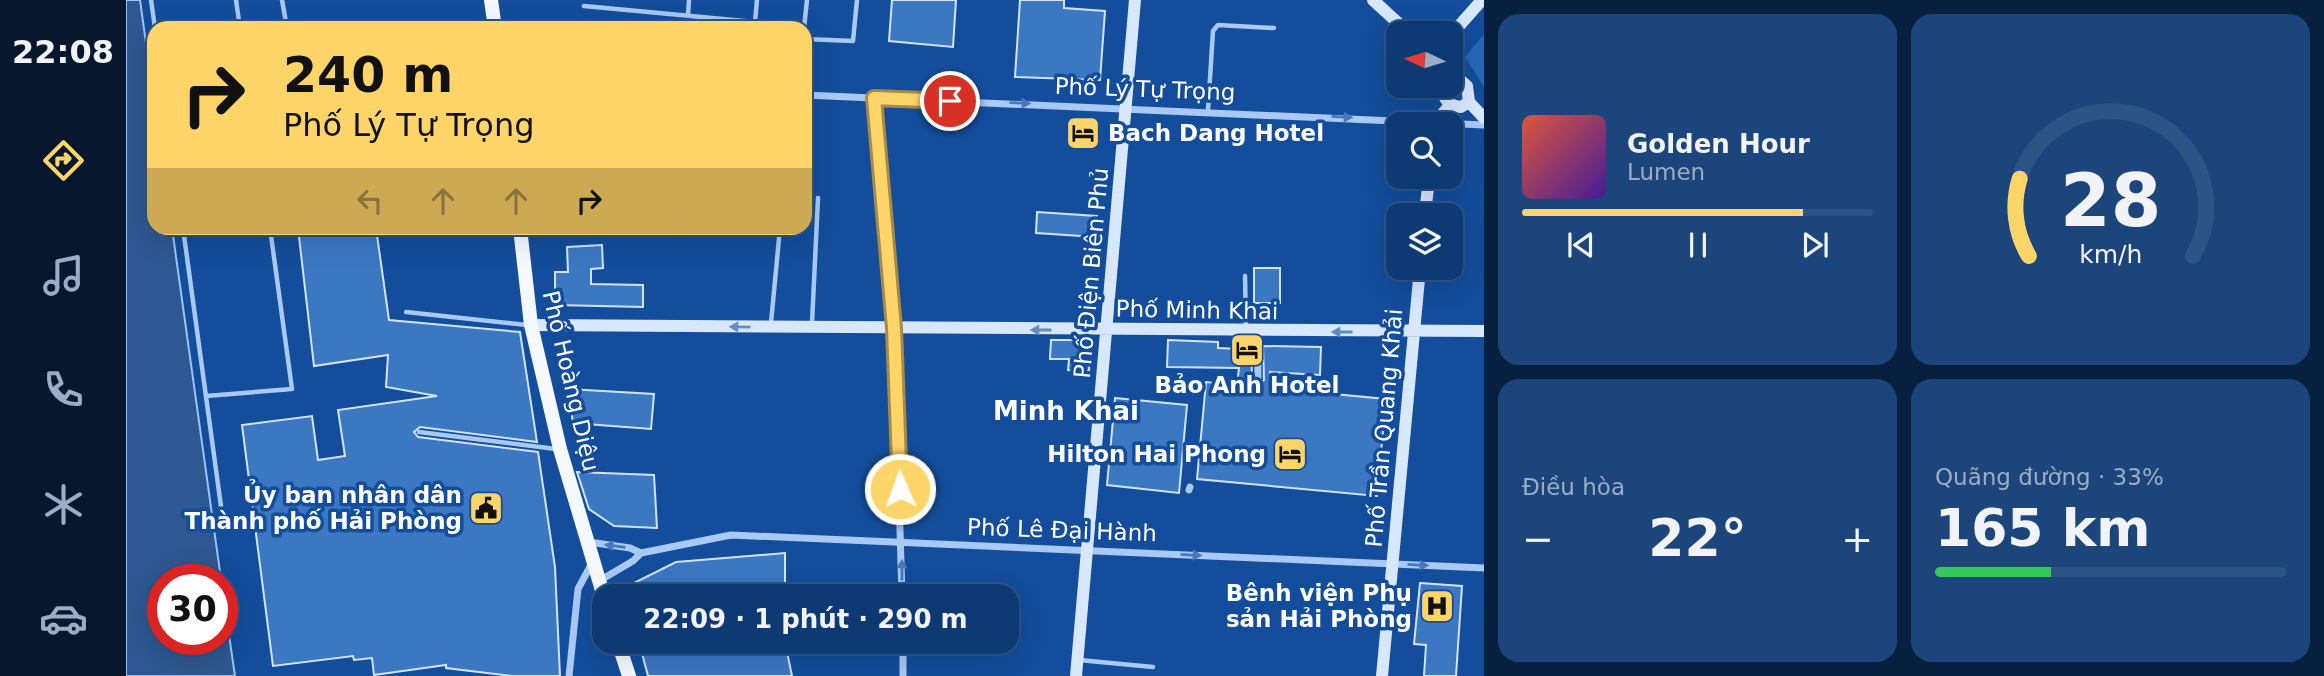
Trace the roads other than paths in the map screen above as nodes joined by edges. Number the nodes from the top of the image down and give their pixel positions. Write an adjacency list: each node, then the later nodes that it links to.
1 (151, 0): 14 (lane)
2 (236, 0): 15 (lane)
3 (282, 0): 16 (lane)
4 (491, 0): 17 (main road)
5 (689, 0): 13 (lane)
6 (757, 0): 19 (lane)
7 (807, 0): 20 (lane)
8 (857, 0): 24 (lane)
9 (1135, 0): 31 (street, Phố Điện Biên Phủ)
10 (1373, 0): 21 (street)
11 (1482, 0): 22 (street)
12 (584, 6): 13 (lane)
13 (688, 15): 18 (lane)
14 (154, 21)
15 (239, 21)
16 (286, 21)
17 (494, 21)
18 (745, 21)
19 (755, 21)
20 (805, 21)
21 (1396, 21)
22 (1463, 21)
23 (1273, 28): 32 (lane)
24 (812, 39)
25 (1463, 82): 29 (street)
26 (812, 95): 27 (street, Phố Lý Tự Trọng)
27 (874, 98): 31 (street, Phố Lý Tự Trọng, one-way to 31); 49 (street)
28 (1446, 98): 30 (street)
29 (1469, 102): 30 (street); 34 (street)
30 (1451, 104): 33 (street)
31 (1127, 107): 32 (street, Phố Lý Tự Trọng); 50 (street, Phố Điện Biên Phủ)
32 (1208, 110): 35 (street, Phố Lý Tự Trọng, one-way to 35)
33 (1444, 112)
34 (1484, 118)
35 (1386, 120)
36 (1463, 124): 37 (street, Phố Lý Tự Trọng)
37 (1484, 125)
38 (818, 198): 48 (lane)
39 (184, 235): 55 (lane)
40 (271, 235): 55 (lane)
41 (521, 235): 46 (main road, Phố Hoàng Diệu)
42 (779, 235): 47 (lane)
43 (1245, 276): 51 (lane)
44 (1419, 280): 53 (street, Phố Trần Quang Khải)
45 (406, 312): 46 (lane)
46 (531, 325): 47 (street, Phố Minh Khai, one-way to 46); 57 (main road, Phố Hoàng Diệu)
47 (771, 327): 48 (street, Phố Minh Khai)
48 (812, 328): 49 (street, Phố Minh Khai)
49 (894, 328): 50 (street, Phố Minh Khai, one-way to 49); 60 (street)
50 (1107, 330): 51 (street, Phố Minh Khai); 61 (street, Phố Điện Biên Phủ)
51 (1252, 331): 53 (street, Phố Minh Khai, one-way to 51); 54 (street)
52 (1484, 331): 53 (street, Phố Minh Khai)
53 (1414, 333): 64 (street, Phố Trần Quang Khải)
54 (1258, 379)
55 (206, 397): 58 (lane)
56 (419, 432): 57 (lane)
57 (560, 449): 59 (main road, Phố Hoàng Diệu)
58 (223, 521)
59 (588, 542): 62 (street, Phố Lê Đại Hành, one-way to 59); 63 (main road, Phố Hoàng Diệu)
60 (902, 543): 61 (street, Phố Lê Đại Hành); 62 (street, Phố Lê Đại Hành); 68 (street, one-way to 60)
61 (1088, 551): 64 (street, Phố Lê Đại Hành, one-way to 64); 71 (street, Phố Điện Biên Phủ)
62 (641, 553): 66 (street, Phố Lê Đại Hành)
63 (593, 560): 66 (main road, Phố Hoàng Diệu); 73 (street)
64 (1393, 564): 65 (street, Phố Lê Đại Hành, one-way to 65); 77 (street, Phố Trần Quang Khải)
65 (1484, 568)
66 (599, 581): 67 (main road, Phố Hoàng Diệu)
67 (600, 584)
68 (902, 584)
69 (622, 654): 74 (main road)
70 (902, 654): 75 (street)
71 (1078, 660): 72 (lane); 76 (street, Phố Điện Biên Phủ)
72 (1153, 667)
73 (569, 676)
74 (628, 676)
75 (903, 676)
76 (1076, 676)
77 (1382, 676)

